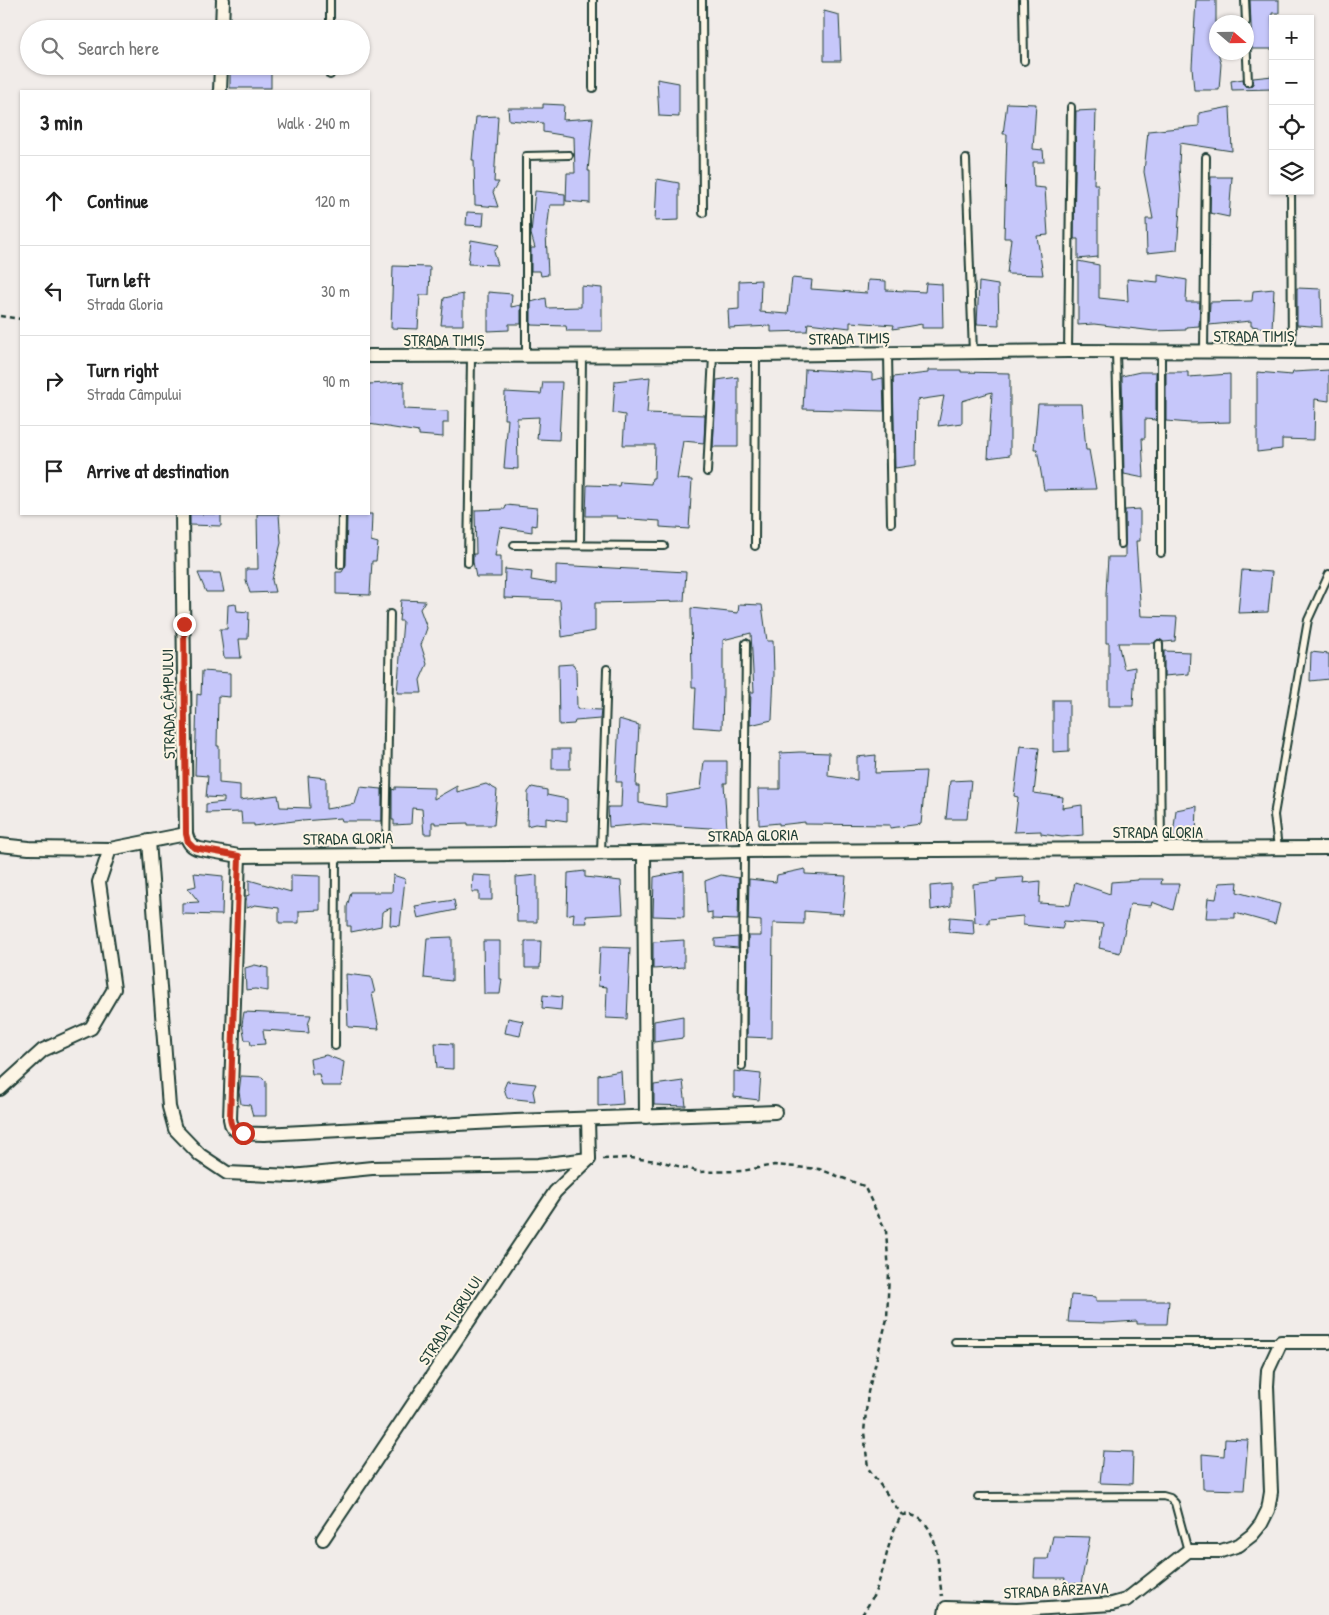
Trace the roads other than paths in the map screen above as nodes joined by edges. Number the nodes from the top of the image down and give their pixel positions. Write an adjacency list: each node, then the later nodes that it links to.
1 (223, 0): 8 (street)
2 (330, 0): 9 (lane)
3 (594, 0): 14 (lane)
4 (702, 0): 21 (lane)
5 (1023, 0): 11 (lane)
6 (1246, 0): 7 (lane)
7 (1246, 15)
8 (222, 20)
9 (330, 20)
10 (1247, 60): 13 (lane)
11 (1024, 61)
12 (221, 75): 15 (street)
13 (1248, 82)
14 (593, 88)
15 (220, 90)
16 (1071, 107): 22 (lane)
17 (570, 155): 29 (lane)
18 (1206, 157): 25 (lane)
19 (966, 159): 28 (lane)
20 (1291, 195): 26 (lane)
21 (703, 213)
22 (1068, 351): 23 (street, STRADA TIMIȘ); 28 (street, STRADA TIMIȘ)
23 (1116, 352): 24 (street, STRADA TIMIȘ); 40 (lane)
24 (1161, 352): 25 (street, STRADA TIMIȘ); 45 (lane)
25 (1204, 352): 26 (street, STRADA TIMIȘ)
26 (1292, 352): 27 (street, STRADA TIMIȘ)
27 (1329, 352)
28 (973, 353): 30 (street, STRADA TIMIȘ)
29 (526, 354): 33 (street, STRADA TIMIȘ); 34 (street, STRADA TIMIȘ)
30 (888, 354): 31 (street, STRADA TIMIȘ); 39 (lane)
31 (756, 355): 35 (street, STRADA TIMIȘ); 44 (lane)
32 (370, 356): 33 (street, STRADA TIMIȘ)
33 (471, 356): 46 (lane)
34 (582, 356): 35 (street, STRADA TIMIȘ); 42 (lane)
35 (713, 356): 36 (lane)
36 (707, 472)
37 (182, 515): 53 (street, STRADA CÂMPULUI)
38 (342, 515): 47 (lane)
39 (891, 523)
40 (1121, 544)
41 (514, 545): 42 (lane)
42 (580, 545): 43 (lane)
43 (664, 546)
44 (755, 546)
45 (1160, 553)
46 (468, 563)
47 (340, 565)
48 (1329, 574): 57 (lane)
49 (390, 614): 61 (lane)
50 (746, 643): 60 (lane)
51 (1159, 644): 56 (lane)
52 (608, 669): 62 (lane)
53 (186, 834): 54 (street); 65 (street, STRADA GLORIA)
54 (149, 841): 59 (street); 72 (street)
55 (0, 845): 59 (street)
56 (1161, 848): 57 (street, STRADA GLORIA); 60 (street, STRADA GLORIA)
57 (1278, 848): 58 (street, STRADA GLORIA)
58 (1329, 848)
59 (110, 849): 68 (street)
60 (744, 850): 63 (street, STRADA GLORIA); 67 (lane)
61 (386, 853): 62 (street, STRADA GLORIA); 64 (street, STRADA GLORIA)
62 (601, 853): 63 (street, STRADA GLORIA)
63 (644, 853): 70 (street)
64 (336, 854): 65 (street, STRADA GLORIA); 66 (lane)
65 (239, 856): 71 (street)
66 (335, 1046)
67 (742, 1066)
68 (0, 1089)
69 (776, 1112): 70 (street)
70 (646, 1116): 71 (street)
71 (588, 1119): 72 (street)
72 (589, 1159): 77 (street, STRADA TIGRULUI)
73 (955, 1342): 74 (lane)
74 (1281, 1342): 75 (street); 78 (street)
75 (1329, 1342)
76 (978, 1497): 78 (lane)
77 (323, 1539)
78 (1188, 1551): 80 (street, STRADA BÂRZAVA)
79 (946, 1611): 80 (street, STRADA BÂRZAVA)
80 (1027, 1612)

